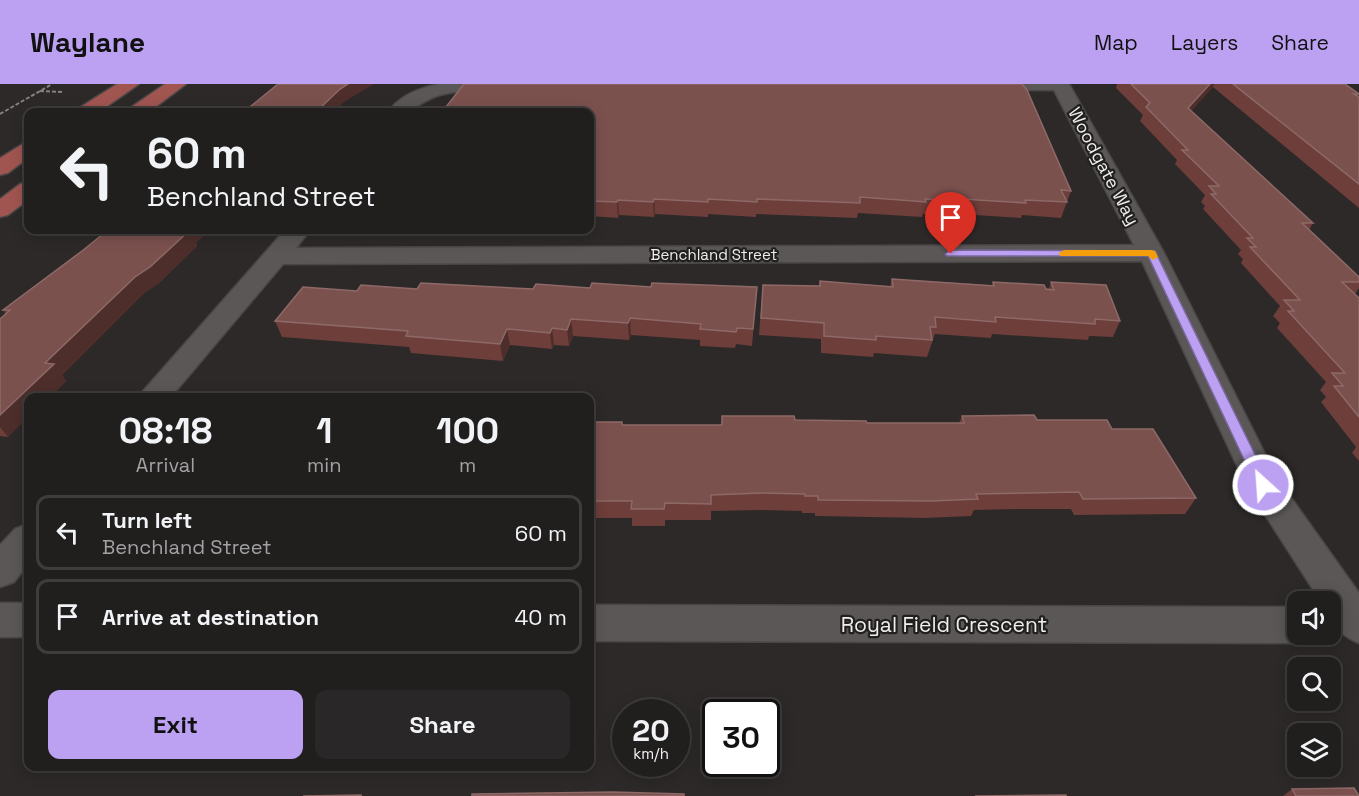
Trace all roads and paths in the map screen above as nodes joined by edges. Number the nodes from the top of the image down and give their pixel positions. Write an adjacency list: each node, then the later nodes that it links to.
1 (52, 84): 10 (path)
2 (130, 84): 7 (main road)
3 (177, 84): 8 (main road)
4 (518, 84): 9 (street)
5 (956, 84): 6 (street)
6 (1060, 84): 16 (street, Woodgate Way)
7 (92, 108)
8 (143, 108)
9 (402, 108)
10 (0, 114)
11 (24, 152): 12 (main road)
12 (0, 168)
13 (24, 192): 14 (main road)
14 (0, 210)
15 (295, 234): 17 (street)
16 (1151, 253): 17 (street, Benchland Street); 25 (street, Woodgate Way)
17 (276, 256): 18 (street)
18 (156, 393)
19 (24, 543): 20 (street)
20 (0, 571)
21 (0, 620): 22 (street)
22 (24, 620)
23 (594, 623): 24 (street, Royal Field Crescent)
24 (1287, 625)
25 (1359, 625): 26 (street)
26 (1341, 626)

